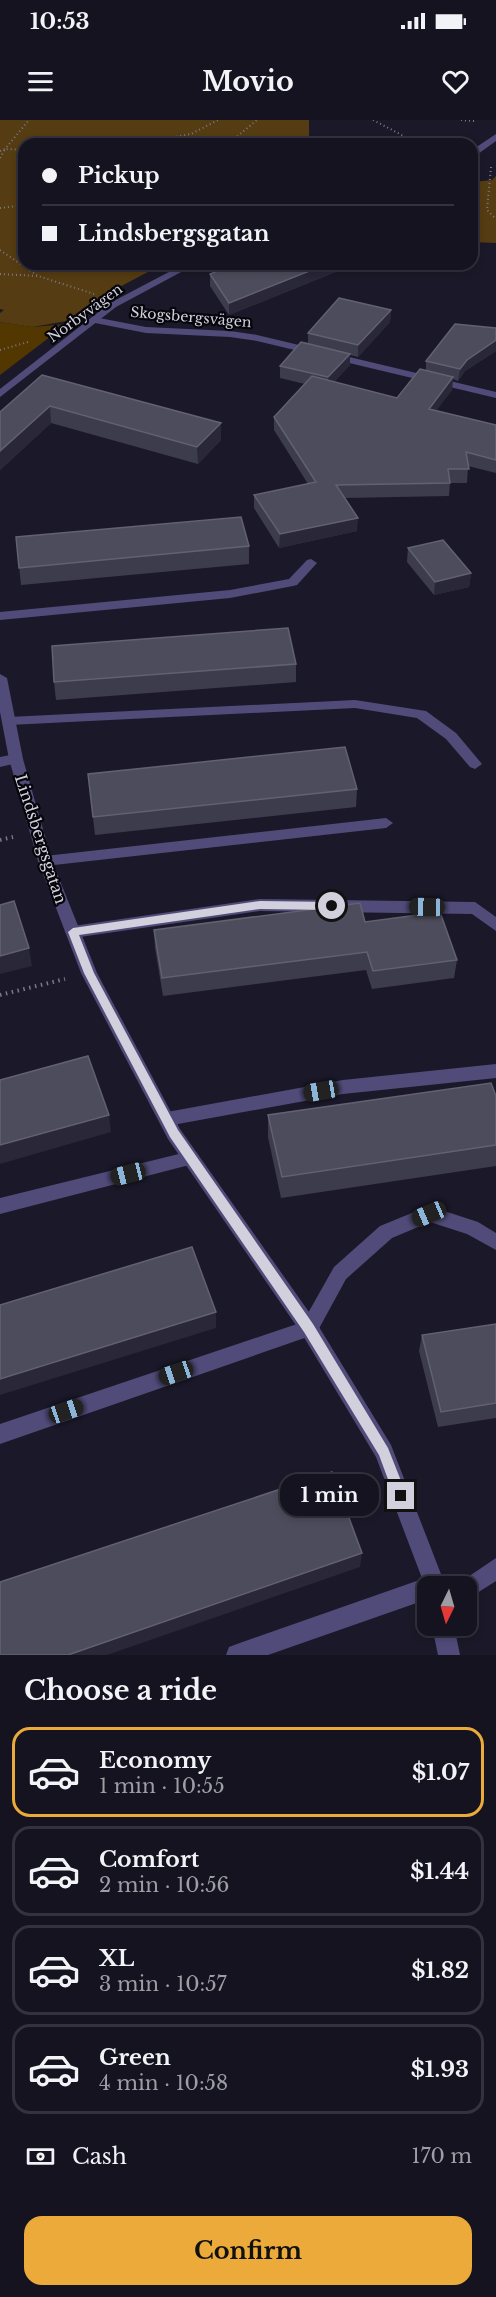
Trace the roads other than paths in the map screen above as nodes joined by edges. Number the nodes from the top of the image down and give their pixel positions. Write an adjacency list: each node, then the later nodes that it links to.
1 (496, 137): 3 (street)
2 (496, 145): 4 (street)
3 (478, 149)
4 (478, 150)
5 (180, 270): 6 (street, Norbyvägen)
6 (94, 320): 7 (street, Norbyvägen); 8 (street, Skogsbergsvägen)
7 (0, 394)
8 (496, 395)
9 (311, 563): 10 (street)
10 (0, 616)
11 (0, 678): 12 (street, Lindsbergsgatan)
12 (9, 721): 13 (street, Lindsbergsgatan); 14 (street)
13 (8, 760): 16 (street, Lindsbergsgatan)
14 (475, 764)
15 (386, 823): 16 (street)
16 (45, 861): 18 (street, Lindsbergsgatan)
17 (496, 925): 18 (street)
18 (73, 932): 20 (street, Lindsbergsgatan)
19 (496, 1071): 20 (street)
20 (167, 1119): 21 (street, Lindsbergsgatan)
21 (191, 1158): 22 (street); 24 (street, Lindsbergsgatan)
22 (0, 1206)
23 (496, 1242): 24 (street)
24 (309, 1328): 25 (street); 27 (street, Lindsbergsgatan)
25 (0, 1434)
26 (496, 1568): 28 (street)
27 (427, 1576)
28 (477, 1582)
29 (417, 1592): 31 (street)
30 (445, 1636): 32 (street)
31 (237, 1655)
32 (449, 1655)

